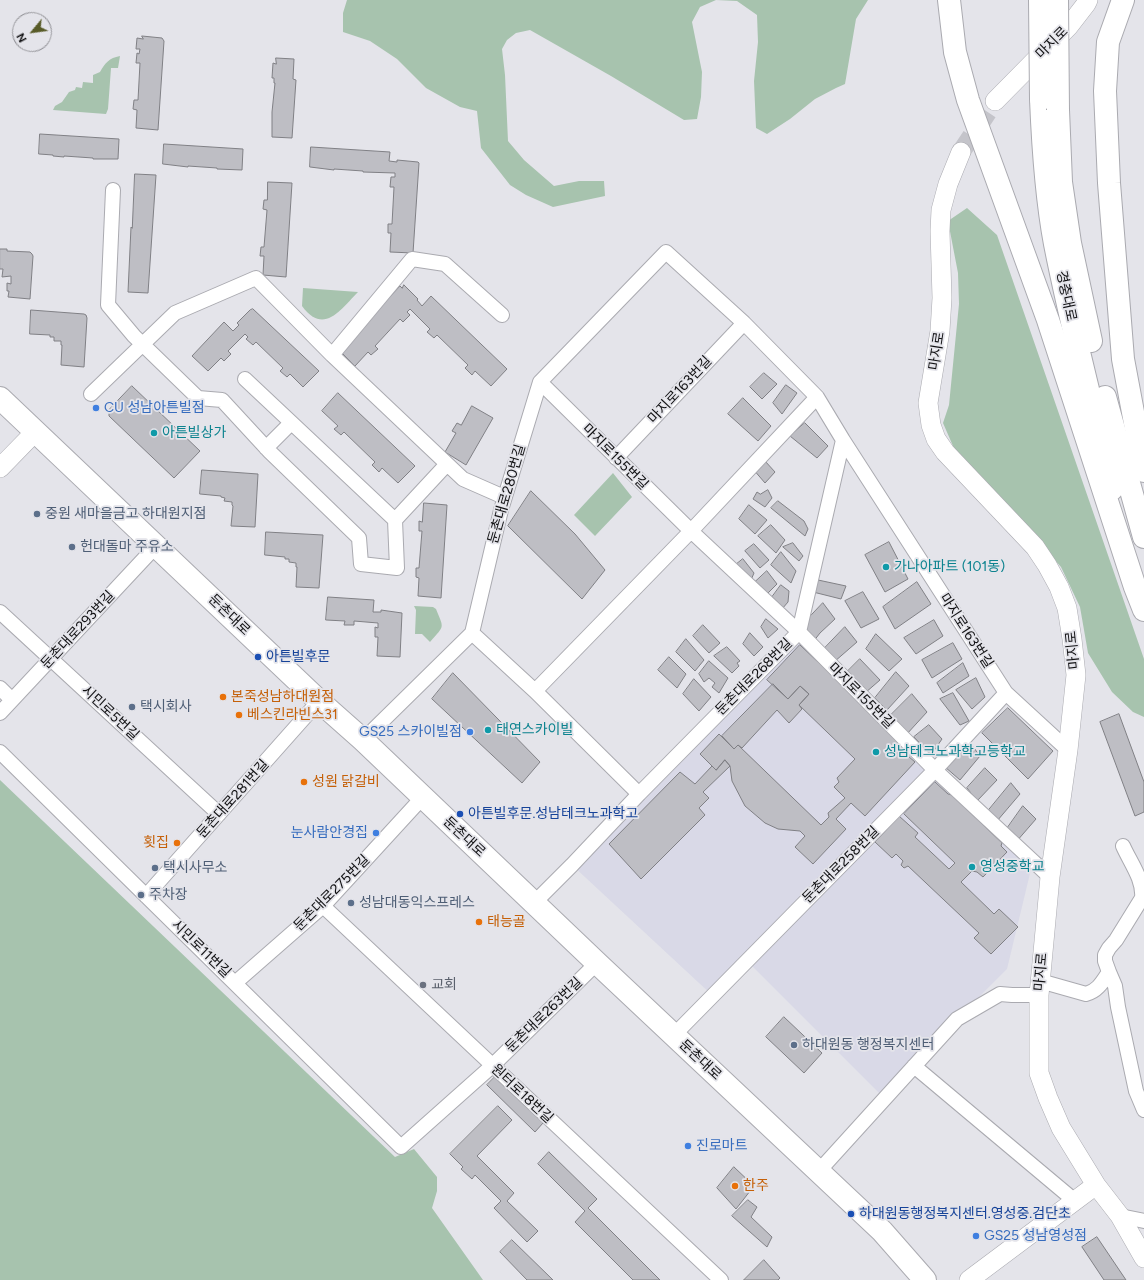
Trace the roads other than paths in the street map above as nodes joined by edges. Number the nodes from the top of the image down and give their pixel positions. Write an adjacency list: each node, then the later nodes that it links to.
1 (949, 0): 34 (main road)
2 (1040, 0): 7 (main road, 경충대로, bridge)
3 (1058, 0): 7 (main road, 경충대로, bridge)
4 (1088, 0): 6 (main road, 마지로)
5 (1123, 0): 27 (main road)
6 (995, 101)
7 (1049, 105): 31 (main road, 경충대로); 33 (main road, 경충대로)
8 (961, 152): 46 (main road, 마지로)
9 (113, 190): 13 (street)
10 (666, 252): 12 (street, 마지로163번길); 16 (street, 둔촌대로280번길)
11 (502, 315): 14 (street)
12 (744, 323): 18 (street, 마지로163번길); 24 (street, 마지로163번길)
13 (143, 344): 14 (street); 17 (street); 23 (street)
14 (332, 355): 25 (street)
15 (245, 379): 20 (street)
16 (540, 382): 24 (street, 마지로155번길); 28 (street, 둔촌대로280번길)
17 (91, 394)
18 (817, 397): 22 (street, 마지로163번길); 30 (street)
19 (0, 398): 21 (main road, 둔촌대로)
20 (291, 422): 23 (street); 29 (street)
21 (35, 432): 26 (main road); 32 (main road, 둔촌대로)
22 (843, 440): 36 (street, 둔촌대로268번길); 41 (street, 마지로163번길)
23 (266, 448): 29 (street)
24 (616, 458): 30 (street, 마지로155번길)
25 (447, 464): 28 (street); 29 (street)
26 (0, 468)
27 (1144, 471)
28 (504, 497): 37 (street, 둔촌대로280번길)
29 (395, 520)
30 (690, 531): 36 (street, 마지로155번길); 40 (street)
31 (1144, 537)
32 (156, 546): 38 (street, 둔촌대로293번길); 43 (main road, 둔촌대로)
33 (1144, 584)
34 (1144, 610)
35 (0, 612): 38 (street, 시민로5번길)
36 (799, 632): 48 (street, 마지로155번길); 49 (street, 둔촌대로268번길)
37 (472, 633): 40 (street); 45 (street)
38 (51, 659): 42 (street, 둔촌대로293번길); 51 (street, 시민로5번길)
39 (0, 688): 42 (street)
40 (535, 691): 49 (street)
41 (1006, 693): 46 (street, 마지로163번길); 48 (street, 둔촌대로258번길)
42 (12, 700): 44 (street, 둔촌대로293번길)
43 (319, 701): 45 (main road, 둔촌대로); 51 (street, 둔촌대로281번길)
44 (0, 713)
45 (363, 740): 50 (main road, 둔촌대로)
46 (1068, 750): 53 (main road, 마지로)
47 (0, 752): 54 (street, 시민로11번길)
48 (935, 770): 53 (street, 마지로155번길); 61 (street, 둔촌대로258번길)
49 (639, 794): 55 (street, 둔촌대로268번길)
50 (422, 798): 55 (main road, 둔촌대로); 56 (street, 둔촌대로275번길)
51 (219, 814): 54 (street, 둔촌대로281번길)
52 (1123, 846): 58 (street)
53 (1050, 877): 60 (main road, 마지로)
54 (146, 896): 59 (street, 시민로11번길)
55 (534, 903): 57 (main road, 둔촌대로)
56 (323, 906): 59 (street, 둔촌대로275번길); 62 (street, 원터로18번길)
57 (597, 963): 61 (main road, 둔촌대로); 62 (street, 둔촌대로263번길)
58 (1109, 972): 60 (street); 64 (street)
59 (235, 983): 65 (street, 시민로11번길)
60 (1040, 988): 63 (street); 67 (main road, 마지로)
61 (674, 1035): 66 (main road, 둔촌대로)
62 (492, 1066): 65 (street, 둔촌대로263번길); 72 (street, 원터로18번길)
63 (914, 1066): 66 (street); 68 (street)
64 (1144, 1110)
65 (401, 1146)
66 (818, 1172): 73 (main road, 둔촌대로)
67 (1096, 1185): 68 (main road); 69 (main road, 마지로)
68 (1074, 1201): 74 (main road)
69 (1120, 1216): 70 (street); 71 (main road, 마지로)
70 (1144, 1221)
71 (1144, 1258)
72 (722, 1280)
73 (925, 1280)
74 (969, 1280)

